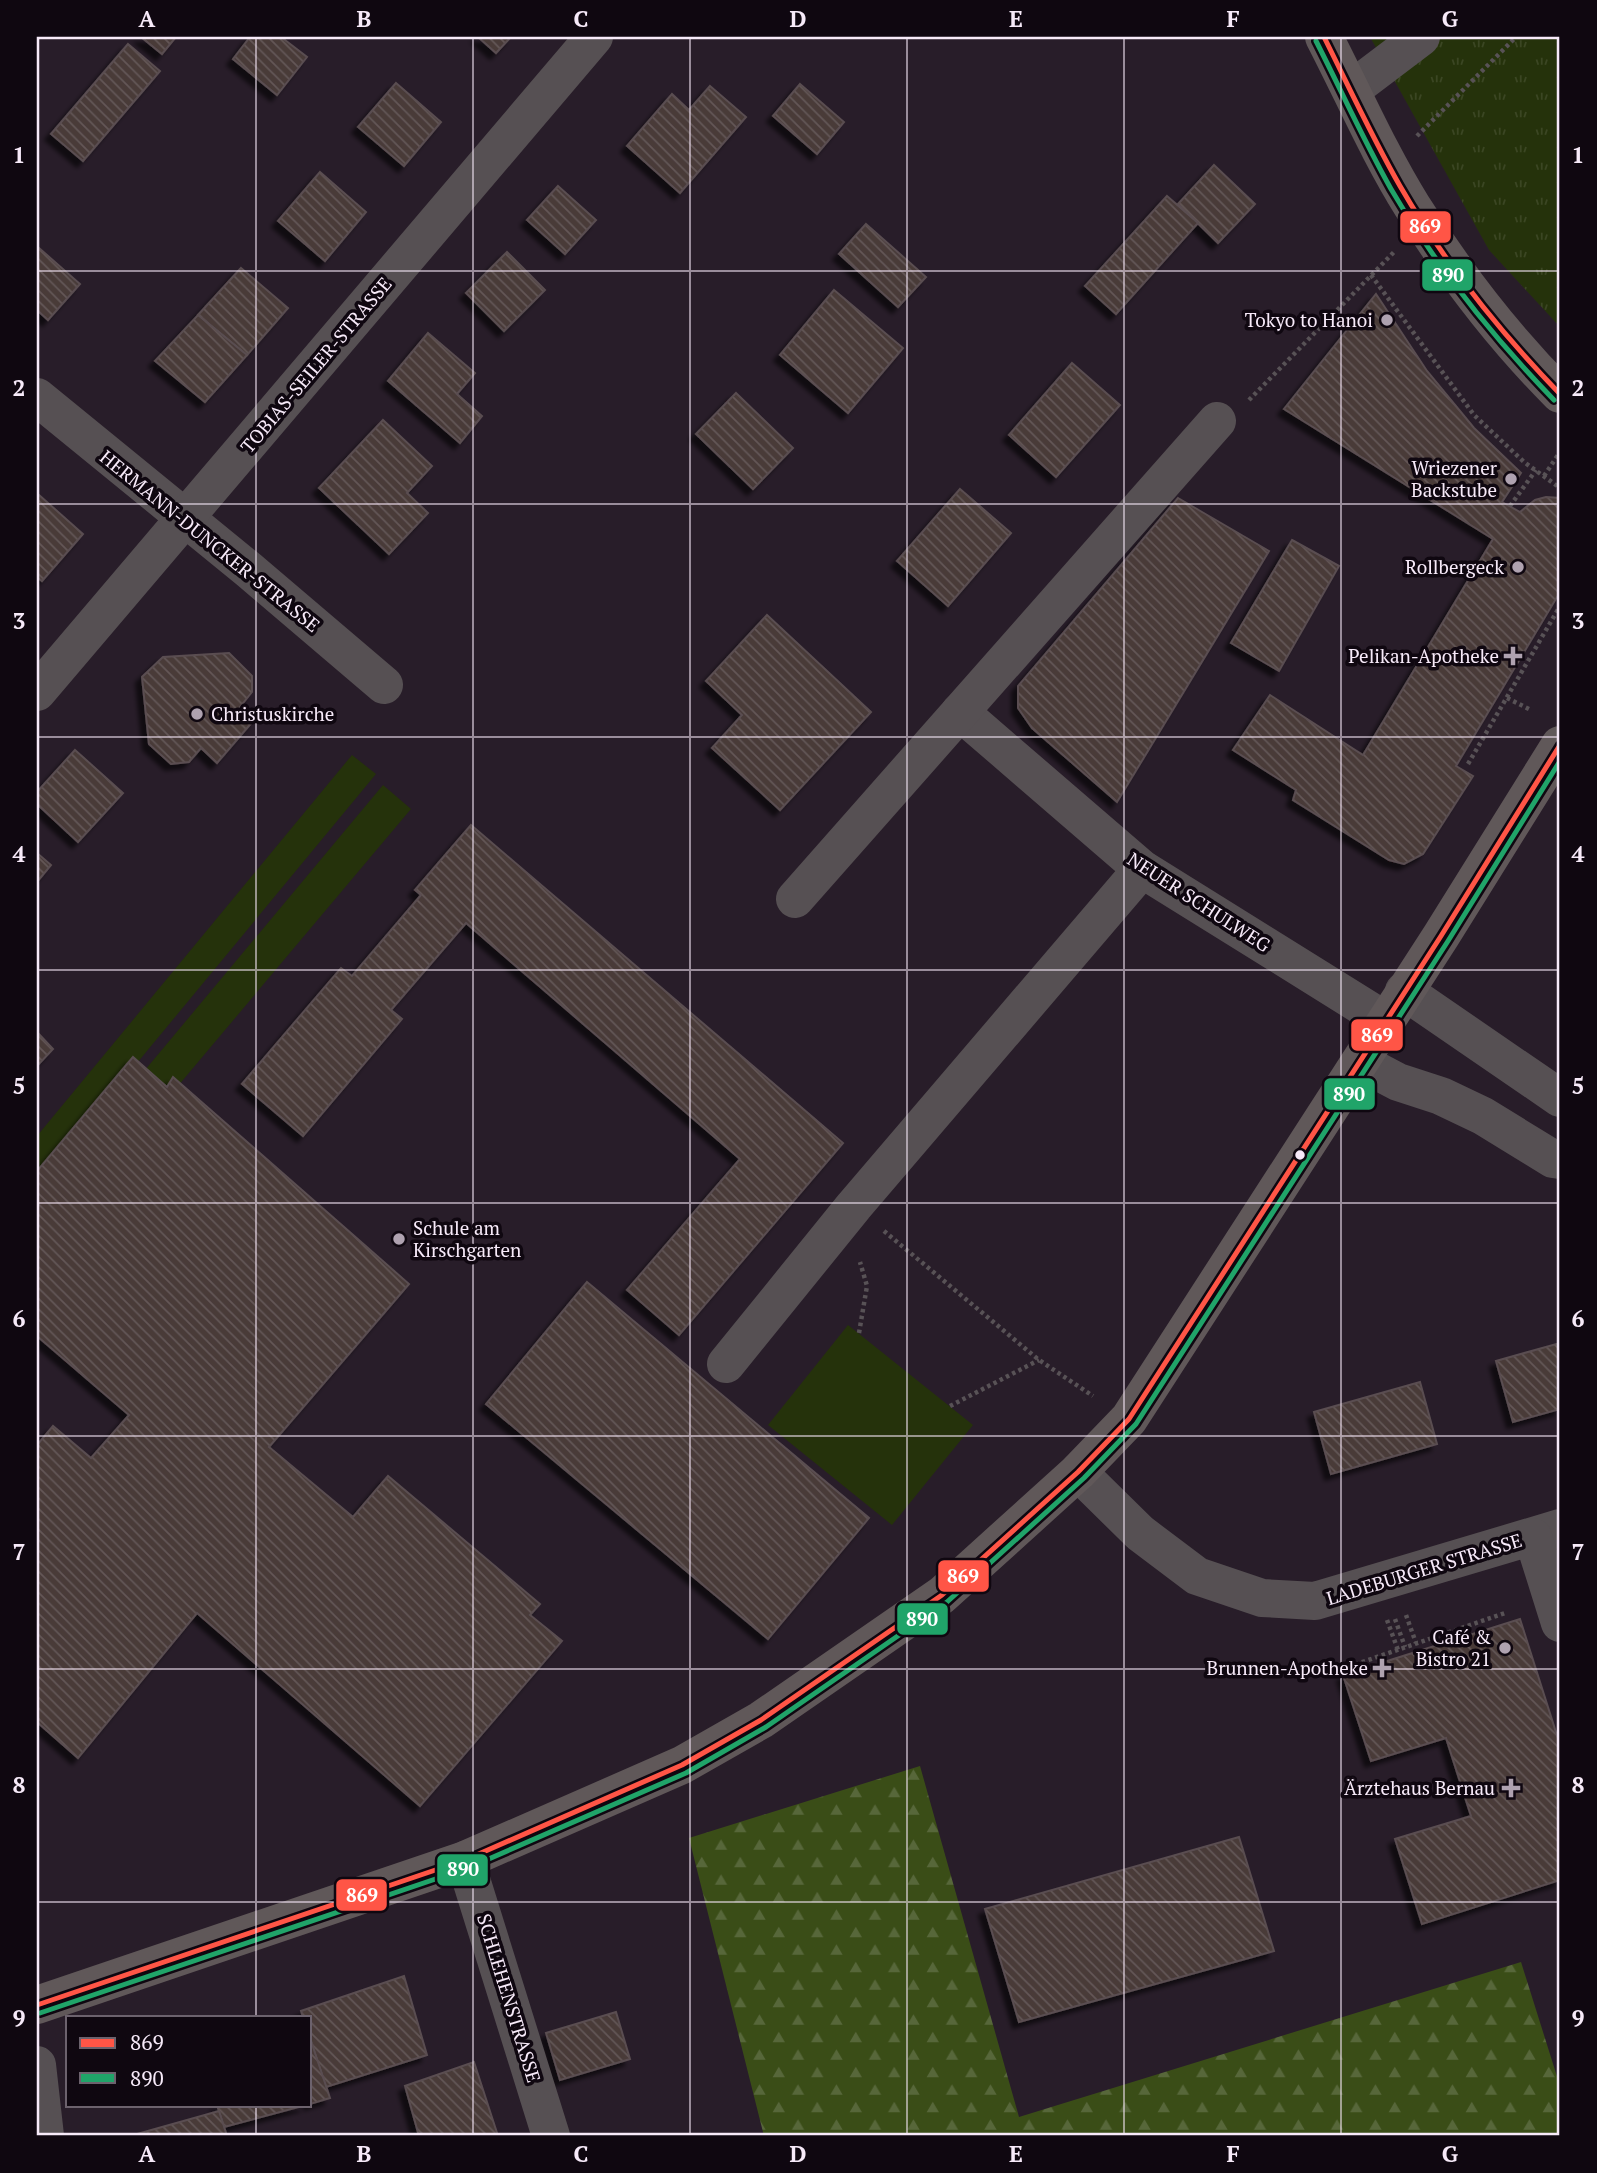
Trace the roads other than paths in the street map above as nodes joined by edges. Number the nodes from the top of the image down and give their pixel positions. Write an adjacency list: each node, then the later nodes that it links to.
1 (594, 37): 8 (street, TOBIAS-SEILER-STRASSE)
2 (1324, 37): 4 (main road)
3 (1421, 37): 4 (street)
4 (1351, 90): 5 (main road)
5 (1560, 394)
6 (37, 397): 8 (street, HERMANN-DUNCKER-STRASSE)
7 (1217, 421): 11 (street)
8 (186, 519): 9 (street, HERMANN-DUNCKER-STRASSE); 10 (street, TOBIAS-SEILER-STRASSE)
9 (384, 685)
10 (37, 692)
11 (960, 712): 13 (street, NEUER SCHULWEG); 14 (street)
12 (1560, 745): 15 (main road)
13 (1142, 869): 15 (street, NEUER SCHULWEG); 19 (street)
14 (795, 899)
15 (1395, 1006): 16 (main road); 17 (street, NEUER SCHULWEG)
16 (1360, 1062): 18 (street); 20 (main road)
17 (1560, 1098)
18 (1560, 1160)
19 (726, 1364)
20 (1078, 1472): 21 (street, LADEBURGER STRASSE); 23 (main road)
21 (1547, 1532): 22 (street)
22 (1560, 1623)
23 (465, 1860): 24 (main road); 27 (street, SCHLEHENSTRASSE)
24 (37, 2005)
25 (37, 2065): 26 (street)
26 (45, 2136)
27 (551, 2136)

